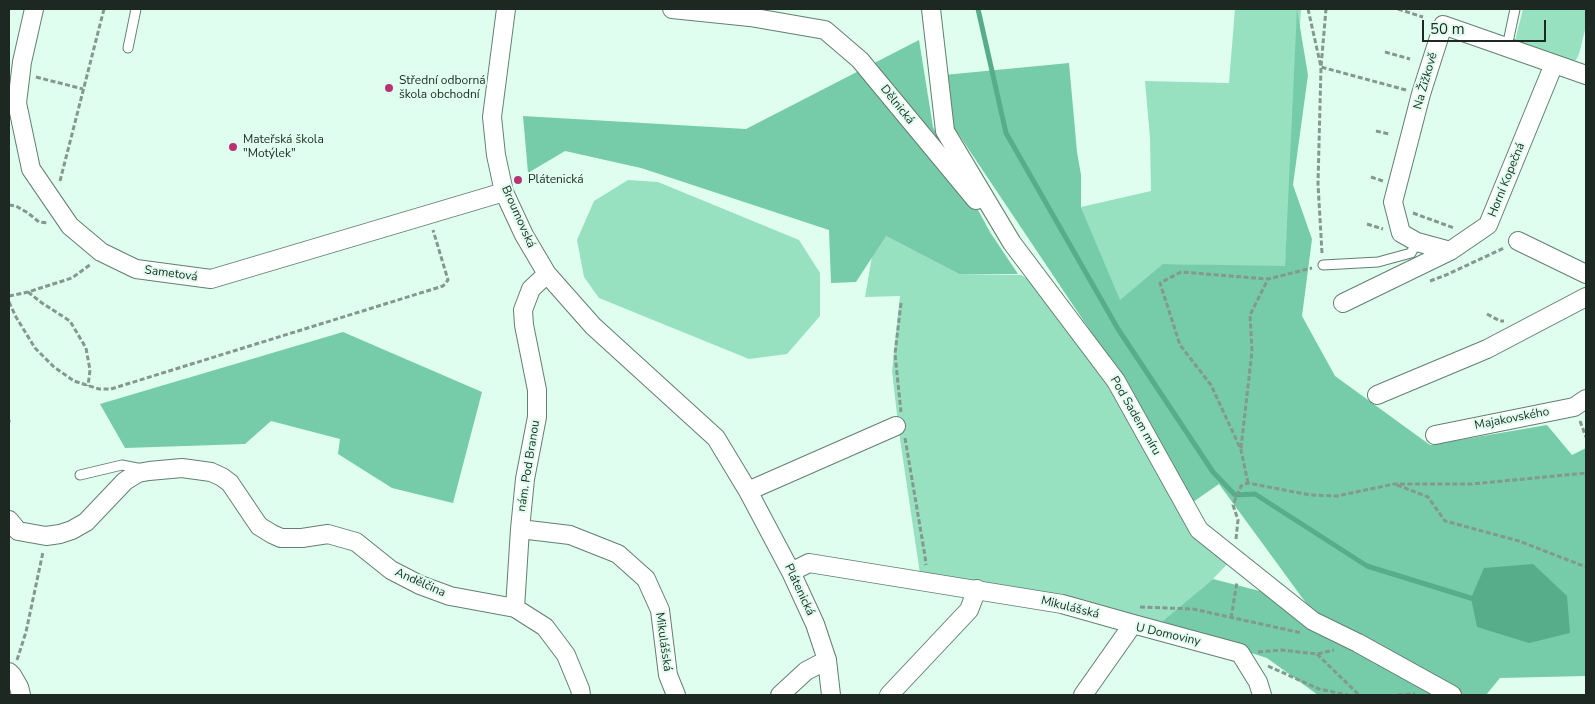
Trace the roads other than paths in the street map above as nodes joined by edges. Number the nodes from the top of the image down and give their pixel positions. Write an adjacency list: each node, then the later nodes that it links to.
1 (34, 9): 12 (street, Sametová)
2 (136, 9): 8 (lane)
3 (503, 9): 12 (street, Broumovská)
4 (672, 9): 7 (street, Dělnická)
5 (931, 9): 15 (street, Pod Sadem míru)
6 (1515, 9): 9 (lane)
7 (750, 13): 15 (street, Dělnická)
8 (128, 48)
9 (1506, 48): 10 (street, Na Žižkově); 14 (street, Na Žižkově)
10 (1554, 64): 11 (street, Na Žižkově); 16 (street, Horní Kopečná)
11 (1585, 71)
12 (504, 192): 18 (street, Broumovská)
13 (1518, 241): 19 (street)
14 (1417, 242): 16 (street, Na Žižkově); 17 (lane)
15 (1012, 243): 45 (street, Pod Sadem míru)
16 (1450, 251): 21 (street, Horní Kopečná)
17 (1323, 265)
18 (547, 274): 28 (street, Plátenická); 30 (street, nám. Pod Branou)
19 (1586, 274)
20 (1586, 297): 22 (street)
21 (1343, 303)
22 (1376, 395)
23 (1586, 399): 25 (street, Majakovského)
24 (896, 426): 28 (street)
25 (1435, 434)
26 (149, 470): 27 (lane); 29 (street, Andělčina); 33 (street, Andělčina)
27 (80, 475)
28 (748, 491): 31 (street, Plátenická)
29 (9, 520)
30 (520, 529): 33 (street, nám. Pod Branou); 39 (street, Mikulášská)
31 (791, 572): 32 (street, Mikulášská); 35 (street, Plátenická)
32 (977, 589): 34 (street, Mikulášská); 42 (street)
33 (516, 608): 38 (street, Andělčina)
34 (1134, 616): 43 (street, U Domoviny); 44 (street, U Domoviny)
35 (826, 660): 40 (street); 41 (street, Plátenická)
36 (11, 673): 37 (street)
37 (21, 695)
38 (581, 695)
39 (676, 695)
40 (780, 695)
41 (831, 695)
42 (889, 695)
43 (1083, 695)
44 (1262, 695)
45 (1452, 695)

